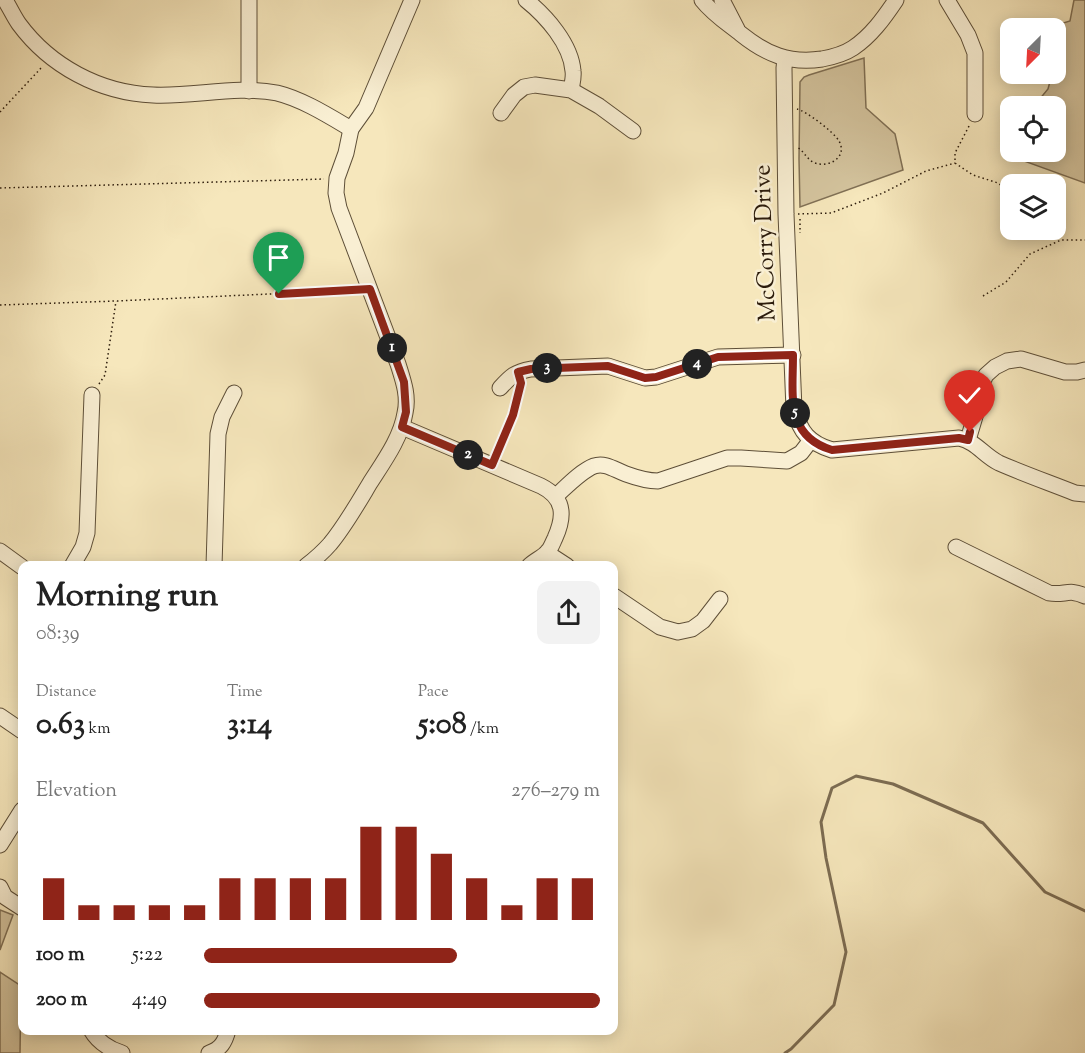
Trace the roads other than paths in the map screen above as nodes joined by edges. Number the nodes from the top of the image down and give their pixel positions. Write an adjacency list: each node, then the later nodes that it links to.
1 (5, 0): 12 (street)
2 (249, 0): 12 (street)
3 (411, 0): 15 (street)
4 (525, 0): 11 (street)
5 (702, 0): 9 (street)
6 (722, 0): 9 (street)
7 (896, 0): 10 (street)
8 (947, 0): 14 (street)
9 (738, 32): 10 (street)
10 (786, 59): 17 (street, McCorry Drive)
11 (571, 90): 13 (street); 16 (street)
12 (249, 91): 15 (street)
13 (501, 113)
14 (975, 114)
15 (351, 129): 22 (street)
16 (633, 131)
17 (793, 355): 19 (street); 23 (street, McCorry Drive)
18 (1085, 370): 24 (street)
19 (500, 388)
20 (234, 393): 31 (street)
21 (92, 395): 30 (street)
22 (402, 427): 26 (street); 32 (street)
23 (811, 440): 24 (street); 26 (street)
24 (968, 440): 25 (street)
25 (1085, 494)
26 (556, 496): 29 (street)
27 (956, 548): 36 (street)
28 (0, 551): 35 (street)
29 (547, 553): 33 (street); 34 (street)
30 (75, 561)
31 (214, 561)
32 (312, 561)
33 (536, 561)
34 (559, 561)
35 (18, 564)
36 (1085, 596)
37 (618, 599): 38 (street)
38 (720, 599)
39 (0, 716): 40 (street)
40 (18, 728)
41 (18, 816): 42 (street)
42 (0, 845)
43 (2, 894): 44 (street)
44 (18, 905)
45 (94, 1035): 47 (street)
46 (227, 1035): 48 (street)
47 (122, 1053)
48 (209, 1053)

